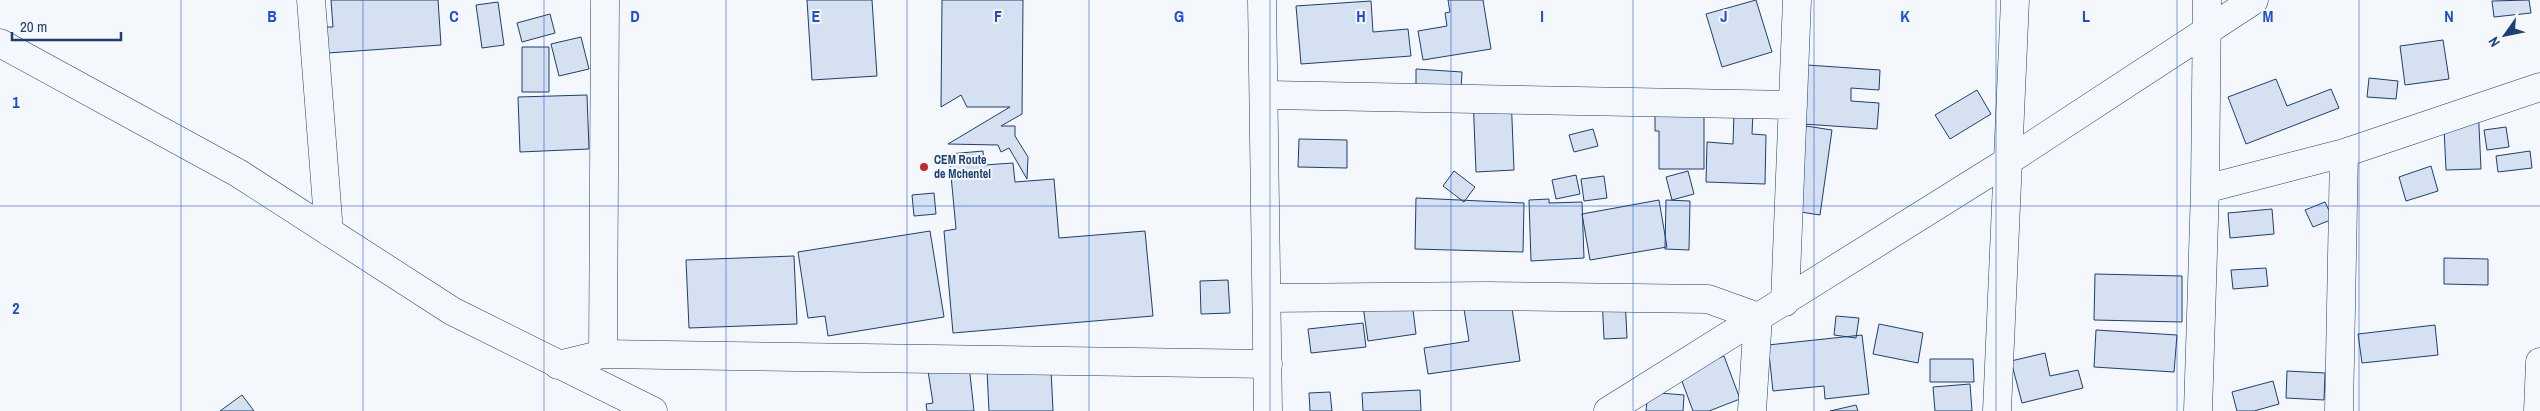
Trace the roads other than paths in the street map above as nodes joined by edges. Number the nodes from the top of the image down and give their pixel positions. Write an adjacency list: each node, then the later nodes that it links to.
1 (311, 0): 16 (street)
2 (605, 0): 20 (street)
3 (1262, 0): 11 (street)
4 (1797, 0): 12 (street)
5 (2015, 0): 14 (street)
6 (2207, 0): 8 (street)
7 (2254, 0): 8 (street)
8 (2206, 31): 14 (street); 15 (street)
9 (0, 43): 16 (street)
10 (2540, 87): 13 (street)
11 (1264, 95): 12 (street); 17 (street)
12 (1792, 105): 18 (street)
13 (2344, 153): 15 (street); 30 (street)
14 (2008, 161): 18 (street); 28 (street)
15 (2205, 188): 29 (street)
16 (329, 232): 23 (street)
17 (1268, 298): 19 (street); 22 (street)
18 (1786, 302): 19 (street)
19 (1758, 317): 26 (street); 27 (street)
20 (603, 354): 22 (street); 23 (street)
21 (2540, 362): 31 (street)
22 (1268, 364): 25 (street)
23 (558, 365): 24 (street)
24 (654, 411)
25 (1268, 411)
26 (1608, 411)
27 (1752, 411)
28 (1997, 411)
29 (2198, 411)
30 (2338, 411)
31 (2538, 411)

